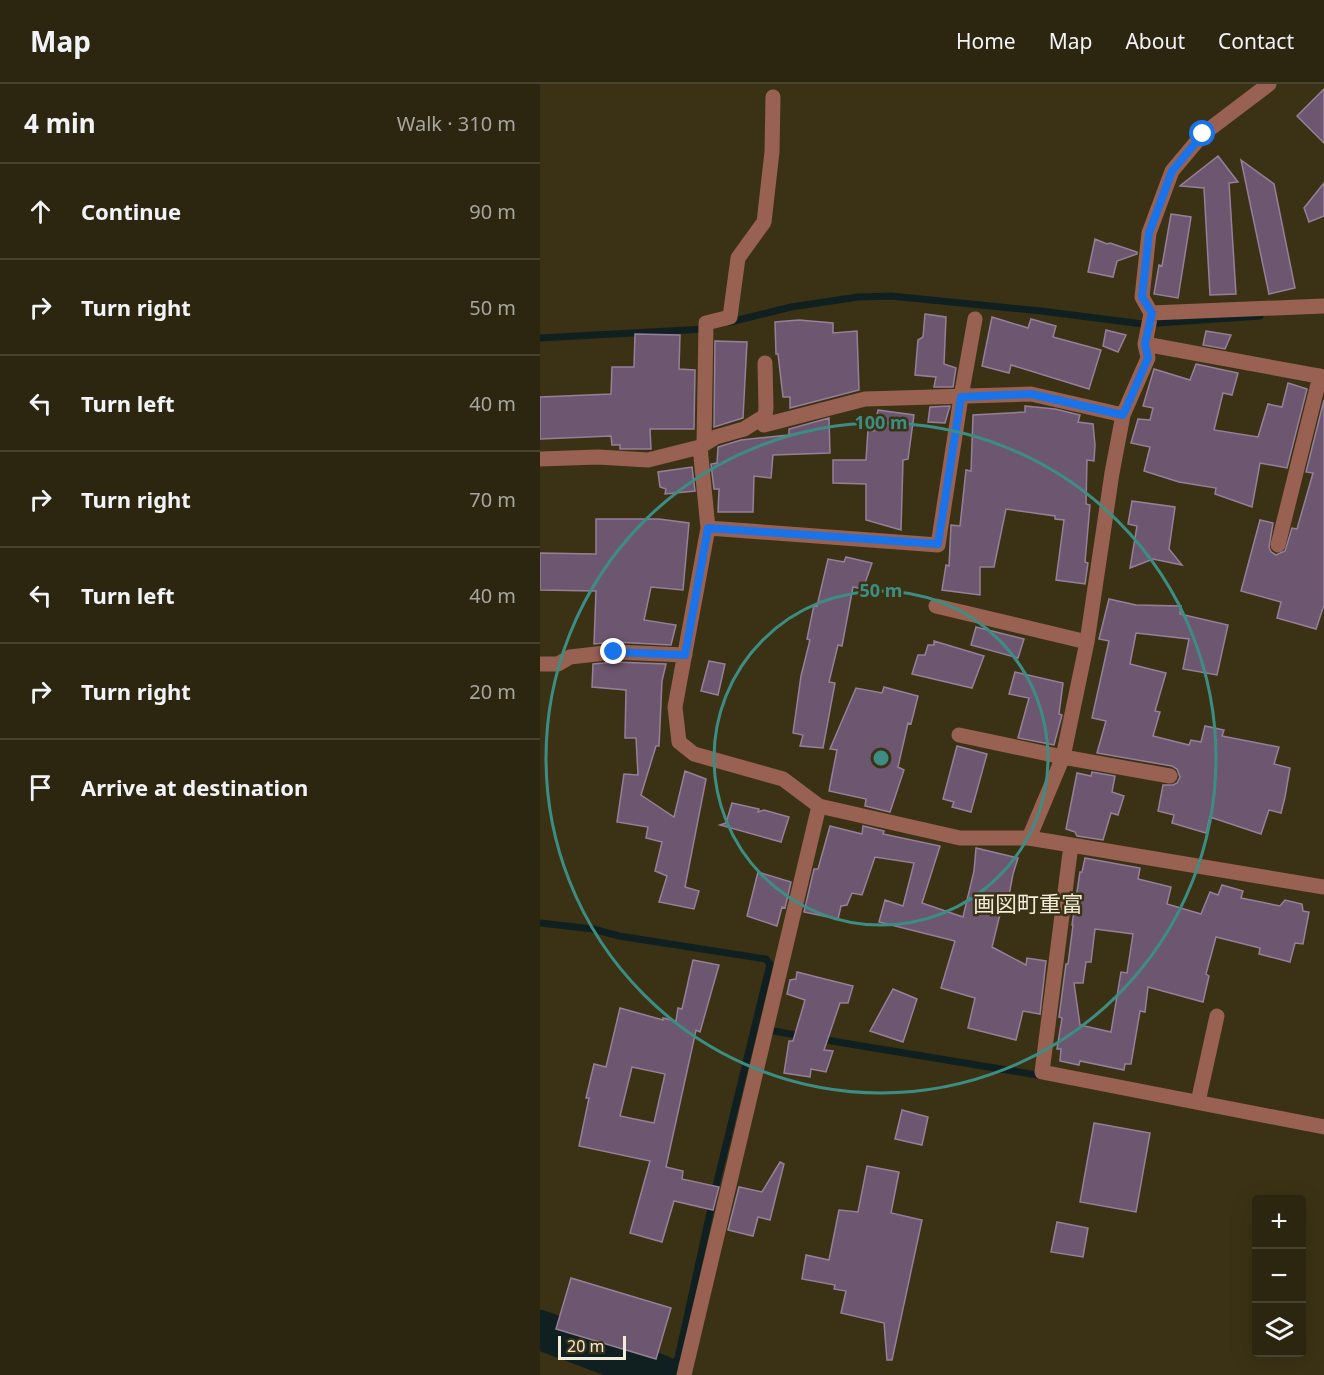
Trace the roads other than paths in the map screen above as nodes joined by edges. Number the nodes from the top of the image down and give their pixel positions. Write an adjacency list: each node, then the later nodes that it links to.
1 (1269, 84): 4 (street)
2 (773, 97): 12 (street)
3 (1324, 306): 4 (street)
4 (1152, 313): 6 (street)
5 (975, 319): 9 (street)
6 (1145, 344): 8 (street); 10 (street)
7 (765, 363): 11 (street)
8 (1322, 377): 15 (street)
9 (961, 397): 10 (street); 11 (street); 14 (street)
10 (1123, 415): 17 (street)
11 (765, 416): 12 (street)
12 (702, 446): 13 (street); 14 (street)
13 (540, 459)
14 (708, 528): 18 (street)
15 (1278, 545)
16 (936, 606): 17 (street)
17 (1087, 642): 21 (street)
18 (685, 655): 19 (street); 23 (street)
19 (540, 664)
20 (959, 735): 21 (street)
21 (1063, 757): 22 (street); 24 (street)
22 (1170, 776)
23 (819, 806): 24 (street); 30 (street)
24 (1029, 838): 25 (street)
25 (1071, 845): 26 (street); 28 (street)
26 (1324, 887)
27 (1217, 1016): 28 (street)
28 (1198, 1102): 29 (street)
29 (1324, 1127)
30 (685, 1372)

